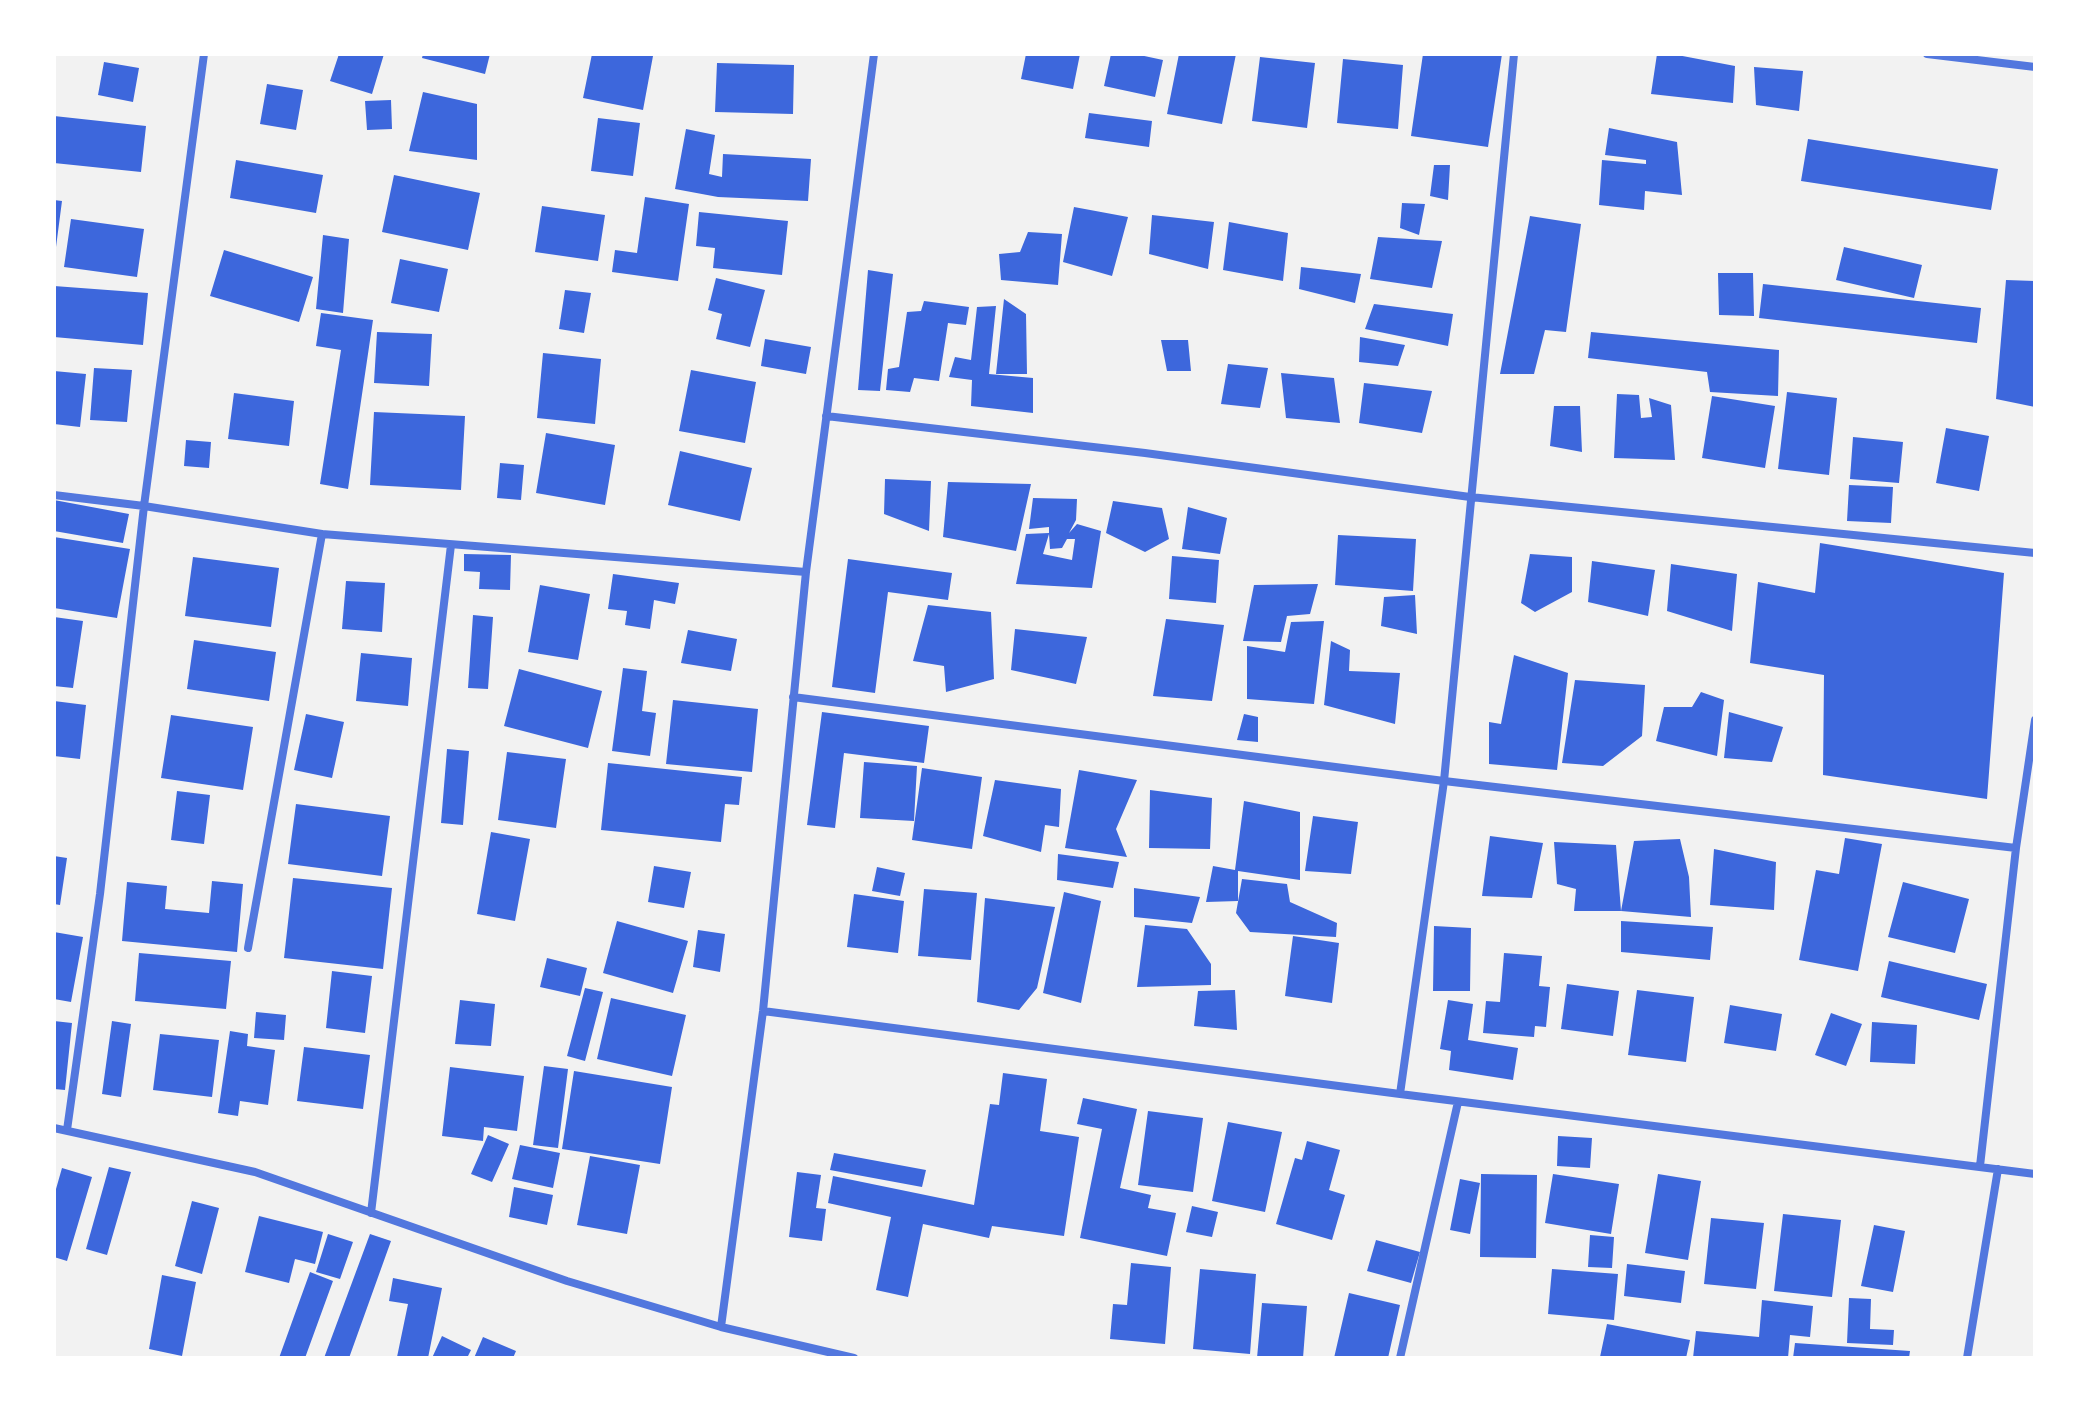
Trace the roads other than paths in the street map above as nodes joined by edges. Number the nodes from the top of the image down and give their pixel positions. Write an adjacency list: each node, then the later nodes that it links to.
1 (204, 54): 9 (street)
2 (874, 54): 6 (street)
3 (1514, 54): 8 (street)
4 (1927, 54): 5 (street)
5 (2035, 67)
6 (826, 416): 8 (street); 13 (street)
7 (54, 495): 9 (street)
8 (1470, 497): 12 (street); 16 (street)
9 (144, 506): 10 (street); 23 (street)
10 (322, 534): 11 (street); 18 (street)
11 (451, 545): 13 (street); 27 (street)
12 (2035, 553)
13 (806, 572): 14 (street)
14 (793, 697): 16 (street); 19 (street)
15 (2035, 720): 17 (street)
16 (1444, 781): 17 (street); 20 (street)
17 (2016, 848): 24 (street)
18 (248, 948)
19 (763, 1011): 20 (street); 28 (street)
20 (1400, 1094): 21 (street)
21 (1458, 1102): 24 (street); 30 (street)
22 (54, 1128): 23 (street)
23 (67, 1130): 27 (street)
24 (1980, 1166): 25 (street)
25 (1998, 1169): 26 (street); 31 (street)
26 (2035, 1174)
27 (371, 1213): 28 (street)
28 (721, 1327): 29 (street)
29 (854, 1358)
30 (1400, 1358)
31 (1967, 1358)

